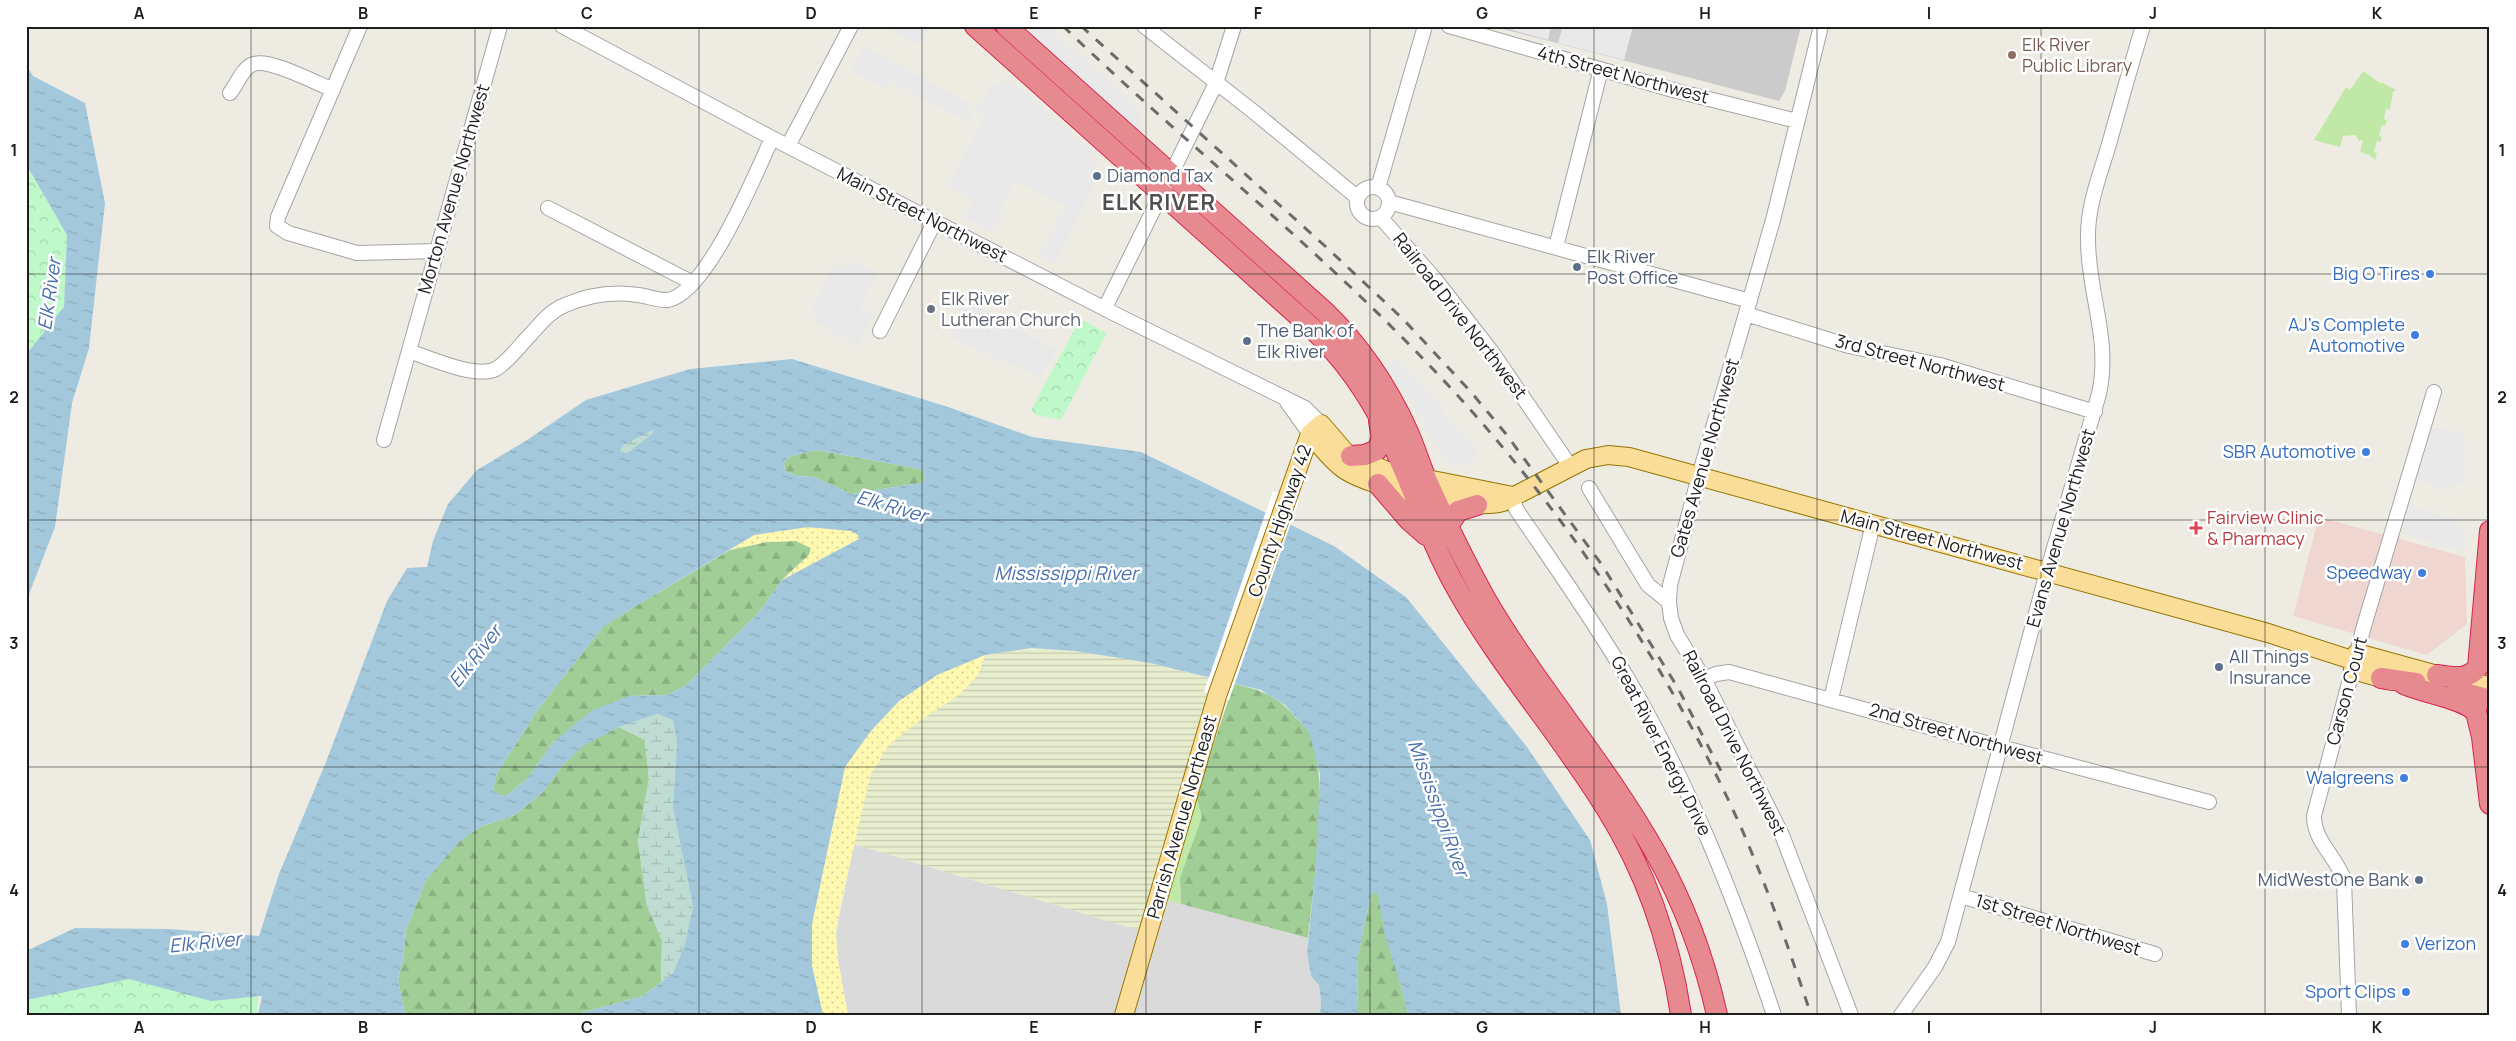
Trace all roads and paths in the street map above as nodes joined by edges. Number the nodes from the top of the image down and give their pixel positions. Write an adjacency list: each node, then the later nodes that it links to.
1 (360, 26): 15 (street)
2 (500, 26): 29 (street, Morton Avenue Northwest)
3 (562, 26): 18 (street, Main Street Northwest)
4 (851, 26): 19 (street)
5 (975, 26): 22 (highway)
6 (1006, 26): 20 (highway)
7 (1144, 26): 14 (street)
8 (1234, 26): 14 (street)
9 (1425, 26): 21 (street)
10 (1450, 26): 13 (street, 4th Street Northwest)
11 (1821, 26): 17 (street)
12 (2143, 26): 37 (street, Evans Avenue Northwest)
13 (1601, 70): 17 (street, 4th Street Northwest); 28 (street)
14 (1216, 83): 20 (street); 23 (street)
15 (332, 90): 16 (street); 29 (street)
16 (230, 92)
17 (1797, 121): 31 (street)
18 (772, 138): 19 (street, Main Street Northwest); 30 (street)
19 (788, 146): 27 (street, Main Street Northwest)
20 (1170, 173): 22 (street); 47 (highway)
21 (1378, 188): 23 (street); 24 (street)
22 (1161, 192): 32 (street); 38 (highway)
23 (1358, 198): 26 (street)
24 (1390, 202): 26 (street); 28 (street)
25 (548, 208): 30 (street)
26 (1381, 218): 44 (street, Railroad Drive Northwest)
27 (935, 221): 32 (street, Main Street Northwest); 34 (street)
28 (1556, 247): 31 (street)
29 (437, 251): 35 (street, Morton Avenue Northwest)
30 (693, 283): 35 (street)
31 (1750, 301): 33 (street, Gates Avenue Northwest)
32 (1105, 308): 39 (street, Main Street Northwest)
33 (1746, 314): 37 (street, 3rd Street Northwest); 45 (street, Gates Avenue Northwest)
34 (880, 331)
35 (409, 351): 40 (street, Morton Avenue Northwest)
36 (2434, 392): 58 (street, Carson Court)
37 (2095, 412): 55 (street, Evans Avenue Northwest)
38 (1378, 414): 41 (highway); 47 (highway)
39 (1316, 429): 41 (main road, Main Street Northwest); 42 (main road, Main Street Northwest); 43 (main road, County Highway 42)
40 (384, 440)
41 (1351, 456): 47 (main road, Main Street Northwest)
42 (1331, 458): 43 (main road); 46 (main road, Main Street Northwest)
43 (1301, 461): 57 (main road, County Highway 42)
44 (1570, 466): 45 (main road, Main Street Northwest); 49 (main road, Main Street Northwest)
45 (1698, 476): 51 (main road, Main Street Northwest); 56 (street, Gates Avenue Northwest)
46 (1378, 484): 47 (main road, Main Street Northwest); 54 (highway)
47 (1420, 487): 49 (main road, Main Street Northwest); 50 (main road, Main Street Northwest); 52 (highway); 54 (highway)
48 (1589, 488): 56 (street)
49 (1513, 496): 50 (main road, Main Street Northwest); 76 (street, Great River Energy Drive)
50 (1478, 505): 52 (highway)
51 (1874, 524): 55 (main road, Main Street Northwest); 64 (street)
52 (1448, 526): 75 (highway)
53 (2490, 531): 59 (highway)
54 (1430, 539): 74 (highway)
55 (2048, 572): 58 (main road, Main Street Northwest); 67 (street, Evans Avenue Northwest)
56 (1669, 602): 61 (street, Railroad Drive Northwest)
57 (1244, 621): 73 (main road, Parrish Avenue Northeast)
58 (2355, 661): 59 (main road, Main Street Northwest); 60 (main road, Main Street Northwest); 79 (street, Carson Court)
59 (2437, 675): 63 (main road, Main Street Northwest)
60 (2381, 678): 62 (main road, Main Street Northwest); 65 (highway)
61 (1704, 679): 64 (street, 2nd Street Northwest); 77 (street, Railroad Drive Northwest)
62 (2404, 684): 66 (main road, Main Street Northwest); 68 (highway)
63 (2490, 686)
64 (1831, 699): 67 (street, 2nd Street Northwest)
65 (2490, 700)
66 (2490, 704)
67 (2001, 747): 69 (street, 2nd Street Northwest); 71 (street, Evans Avenue Northwest)
68 (2488, 767): 70 (highway)
69 (2209, 802)
70 (2490, 804)
71 (1961, 896): 72 (street, 1st Street Northwest); 78 (street, Evans Avenue Northwest)
72 (2155, 954)
73 (1124, 1015)
74 (1681, 1015)
75 (1717, 1015)
76 (1774, 1015)
77 (1851, 1015)
78 (1900, 1015)
79 (2350, 1015)

